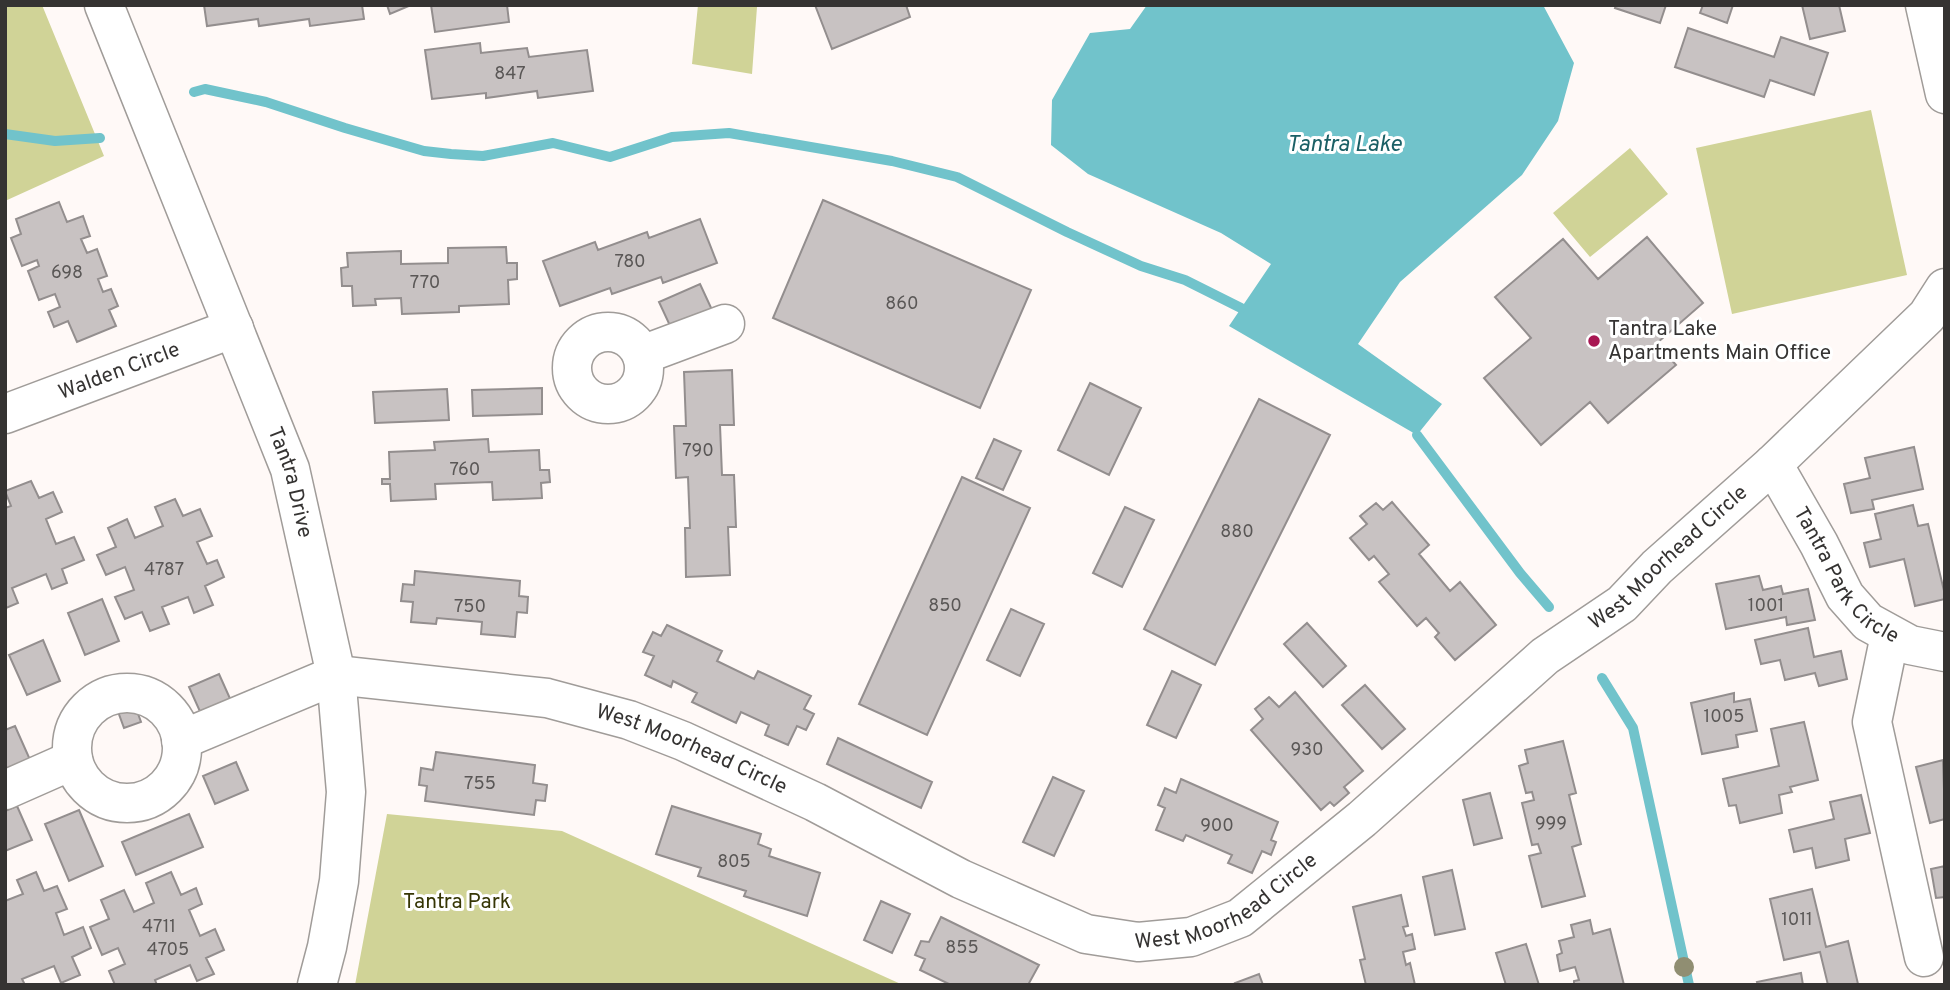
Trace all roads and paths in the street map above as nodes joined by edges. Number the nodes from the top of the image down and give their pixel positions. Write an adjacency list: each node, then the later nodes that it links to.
1 (104, 5): 6 (street, Tantra Drive)
2 (1925, 5): 3 (street)
3 (1945, 93)
4 (1945, 288): 9 (street, West Moorhead Circle)
5 (725, 324): 7 (street)
6 (234, 328): 8 (street, Walden Circle); 12 (street, Tantra Drive)
7 (642, 355)
8 (5, 414)
9 (1773, 464): 10 (street, Tantra Park Circle); 12 (street, West Moorhead Circle)
10 (1891, 635): 11 (street, Tantra Park Circle); 16 (street)
11 (1945, 652)
12 (336, 675): 13 (street); 17 (street, Tantra Drive)
13 (181, 740): 14 (street); 14 (street)
14 (73, 760): 15 (street)
15 (5, 790)
16 (1924, 957)
17 (317, 985)

